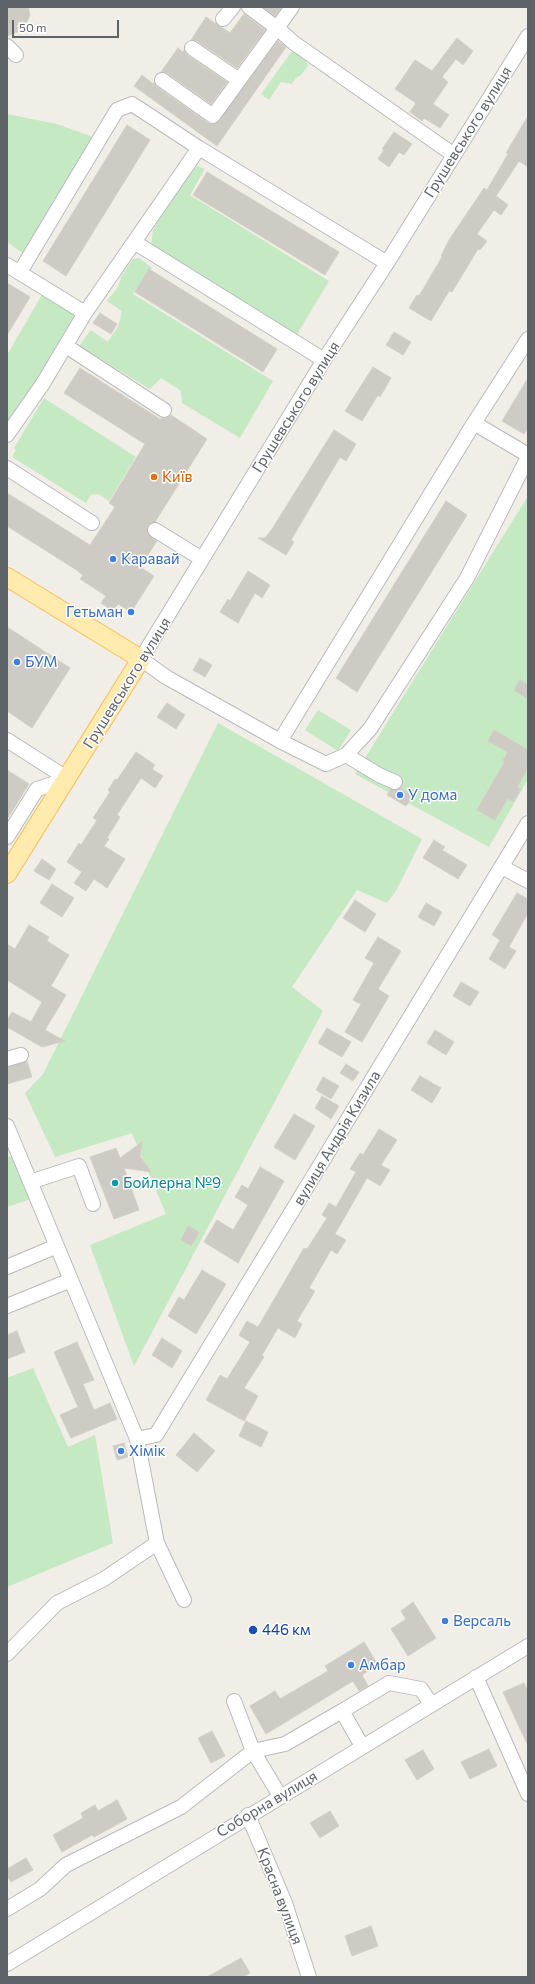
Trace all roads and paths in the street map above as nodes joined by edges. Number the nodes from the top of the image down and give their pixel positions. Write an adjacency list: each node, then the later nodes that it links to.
1 (233, 7): 4 (street)
2 (249, 7): 5 (street)
3 (292, 7): 5 (street)
4 (223, 19)
5 (277, 28): 9 (street); 11 (street)
6 (528, 36): 11 (street, Грушевського вулиця)
7 (192, 48): 9 (street)
8 (162, 80): 9 (street)
9 (239, 80)
10 (199, 148): 12 (street); 13 (street); 15 (street)
11 (454, 155): 13 (street, Грушевського вулиця)
12 (134, 242): 16 (street); 19 (street)
13 (387, 263): 19 (street, Грушевського вулиця)
14 (7, 265): 15 (street)
15 (20, 272): 16 (street)
16 (85, 313): 18 (street)
17 (528, 340): 21 (street)
18 (66, 346): 20 (street); 22 (street)
19 (324, 360): 27 (street, Грушевського вулиця)
20 (164, 410)
21 (474, 424): 23 (street); 31 (street)
22 (7, 435)
23 (528, 456): 32 (street)
24 (7, 468): 25 (street)
25 (92, 523)
26 (155, 530): 27 (street)
27 (202, 559): 29 (street, Грушевського вулиця)
28 (7, 577): 29 (main road)
29 (142, 659): 31 (street); 33 (main road, Грушевського вулиця)
30 (7, 740): 33 (street)
31 (280, 741): 32 (street)
32 (346, 755): 34 (street)
33 (68, 779): 36 (street); 37 (main road, Грушевського вулиця)
34 (395, 782)
35 (528, 823): 38 (street, вулиця Андрія Кизила)
36 (7, 839): 37 (street)
37 (12, 854): 39 (main road, Грушевського вулиця)
38 (502, 867): 40 (street); 50 (street, вулиця Андрія Кизила)
39 (7, 874)
40 (528, 881)
41 (21, 1055): 42 (street)
42 (7, 1059)
43 (7, 1126): 44 (street)
44 (30, 1182): 45 (street); 46 (street)
45 (93, 1204)
46 (57, 1246): 47 (street); 48 (street)
47 (7, 1267)
48 (71, 1280): 49 (street); 50 (street)
49 (7, 1306)
50 (137, 1439): 51 (street)
51 (157, 1543): 52 (street); 54 (street)
52 (184, 1600)
53 (528, 1646): 55 (street, Соборна вулиця)
54 (7, 1654)
55 (476, 1677): 57 (street, Соборна вулиця); 61 (street)
56 (234, 1701): 60 (street)
57 (431, 1704): 58 (street); 59 (street, Соборна вулиця)
58 (342, 1712): 59 (street); 60 (street)
59 (362, 1746): 62 (street, Соборна вулиця)
60 (253, 1751): 62 (street); 64 (street)
61 (528, 1794)
62 (280, 1796): 63 (street, Соборна вулиця)
63 (248, 1815): 65 (street, Соборна вулиця); 66 (street, Красна вулиця)
64 (7, 1908)
65 (7, 1964)
66 (309, 1977)

